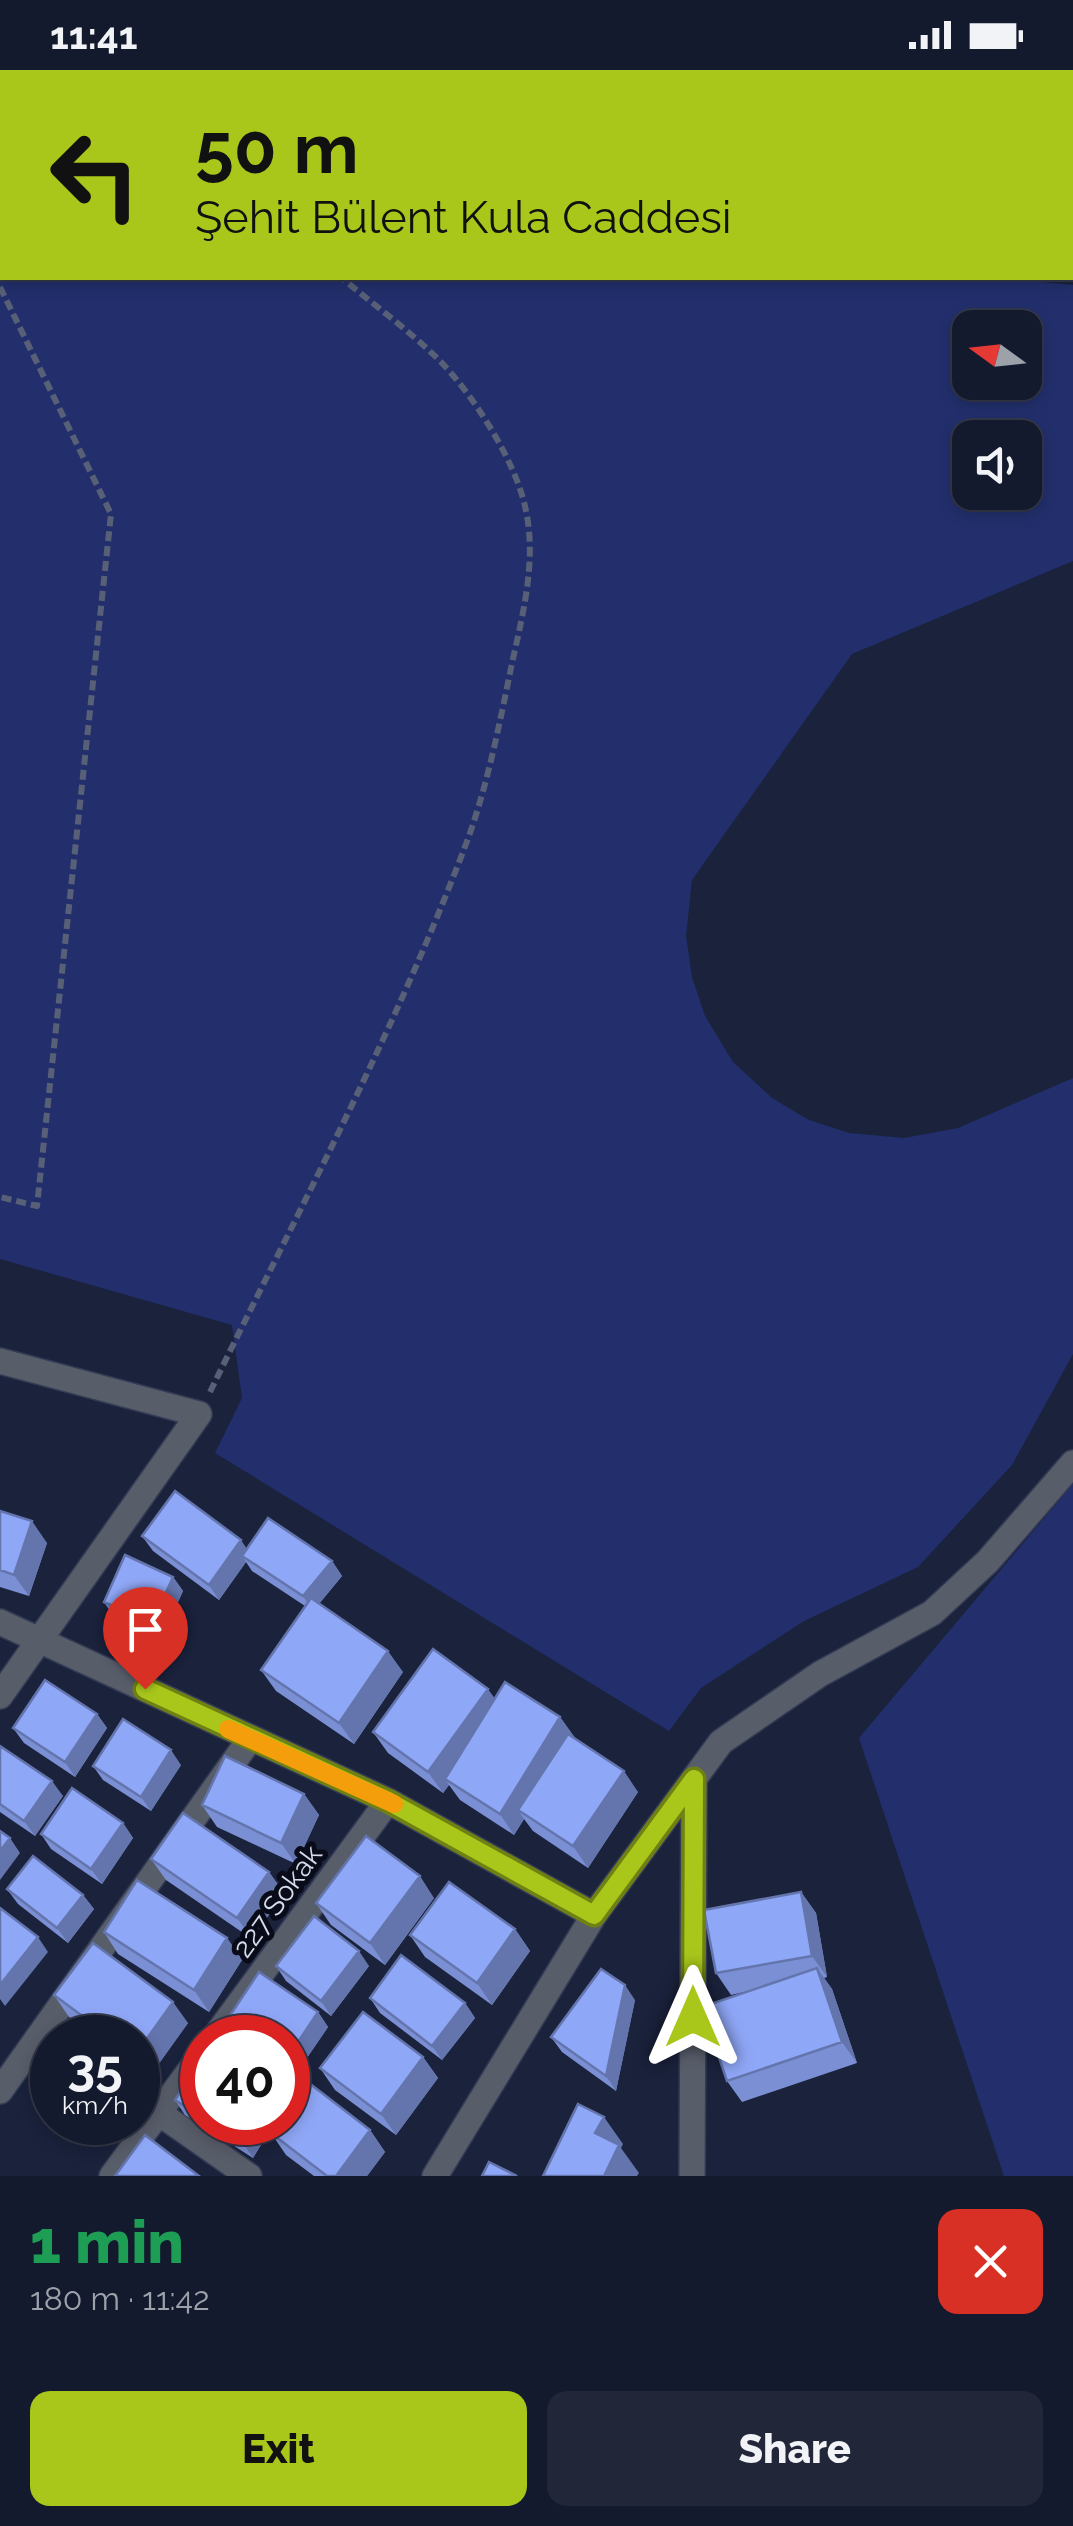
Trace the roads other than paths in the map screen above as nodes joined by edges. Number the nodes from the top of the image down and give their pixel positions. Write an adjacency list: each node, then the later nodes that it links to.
1 (0, 1361): 4 (street)
2 (1073, 1463): 7 (street)
3 (0, 1622): 4 (street)
4 (40, 1640): 5 (street); 6 (street)
5 (0, 1696)
6 (250, 1739): 8 (street); 12 (street)
7 (694, 1779): 9 (street); 19 (street)
8 (388, 1801): 9 (street); 10 (street, 227 Sokak)
9 (594, 1915): 18 (street)
10 (231, 2015)
11 (180, 2084): 13 (street)
12 (0, 2091)
13 (160, 2112)
14 (160, 2114): 17 (street)
15 (135, 2145): 16 (street)
16 (112, 2176)
17 (248, 2176)
18 (435, 2176)
19 (692, 2176)

